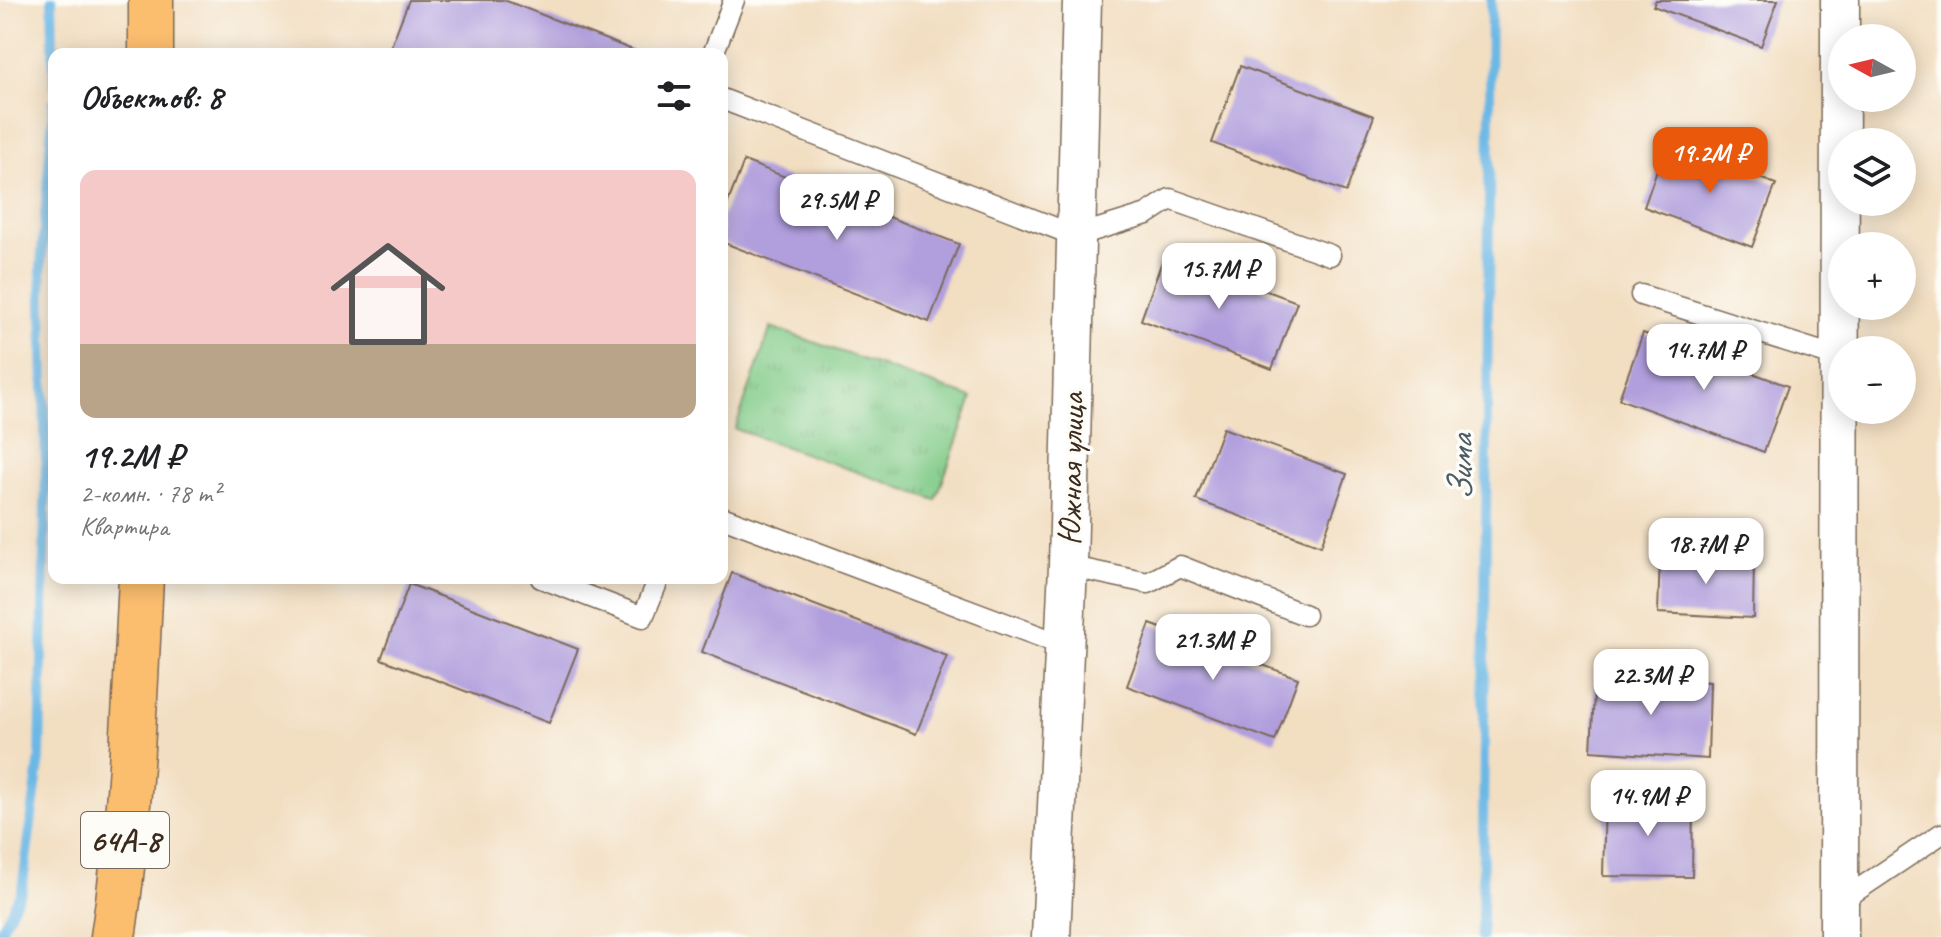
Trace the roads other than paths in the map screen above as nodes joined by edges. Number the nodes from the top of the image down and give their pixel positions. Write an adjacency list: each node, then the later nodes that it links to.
1 (151, 0): 5 (main road)
2 (734, 0): 6 (lane)
3 (1082, 0): 8 (street, Южная улица)
4 (1840, 0): 11 (street)
5 (151, 48)
6 (715, 48)
7 (728, 101): 8 (lane)
8 (1076, 236): 9 (lane); 15 (street, Южная улица)
9 (1330, 255)
10 (1641, 295): 12 (lane)
11 (1840, 336)
12 (1828, 354)
13 (1840, 424): 22 (street)
14 (728, 519): 20 (lane)
15 (1068, 566): 19 (lane); 20 (street, Южная улица)
16 (141, 584): 23 (main road, 64А-8)
17 (557, 584): 18 (lane)
18 (657, 584)
19 (1305, 615)
20 (1063, 645): 24 (street, Южная улица)
21 (1941, 834): 22 (lane)
22 (1839, 920)
23 (113, 937)
24 (1051, 937)

